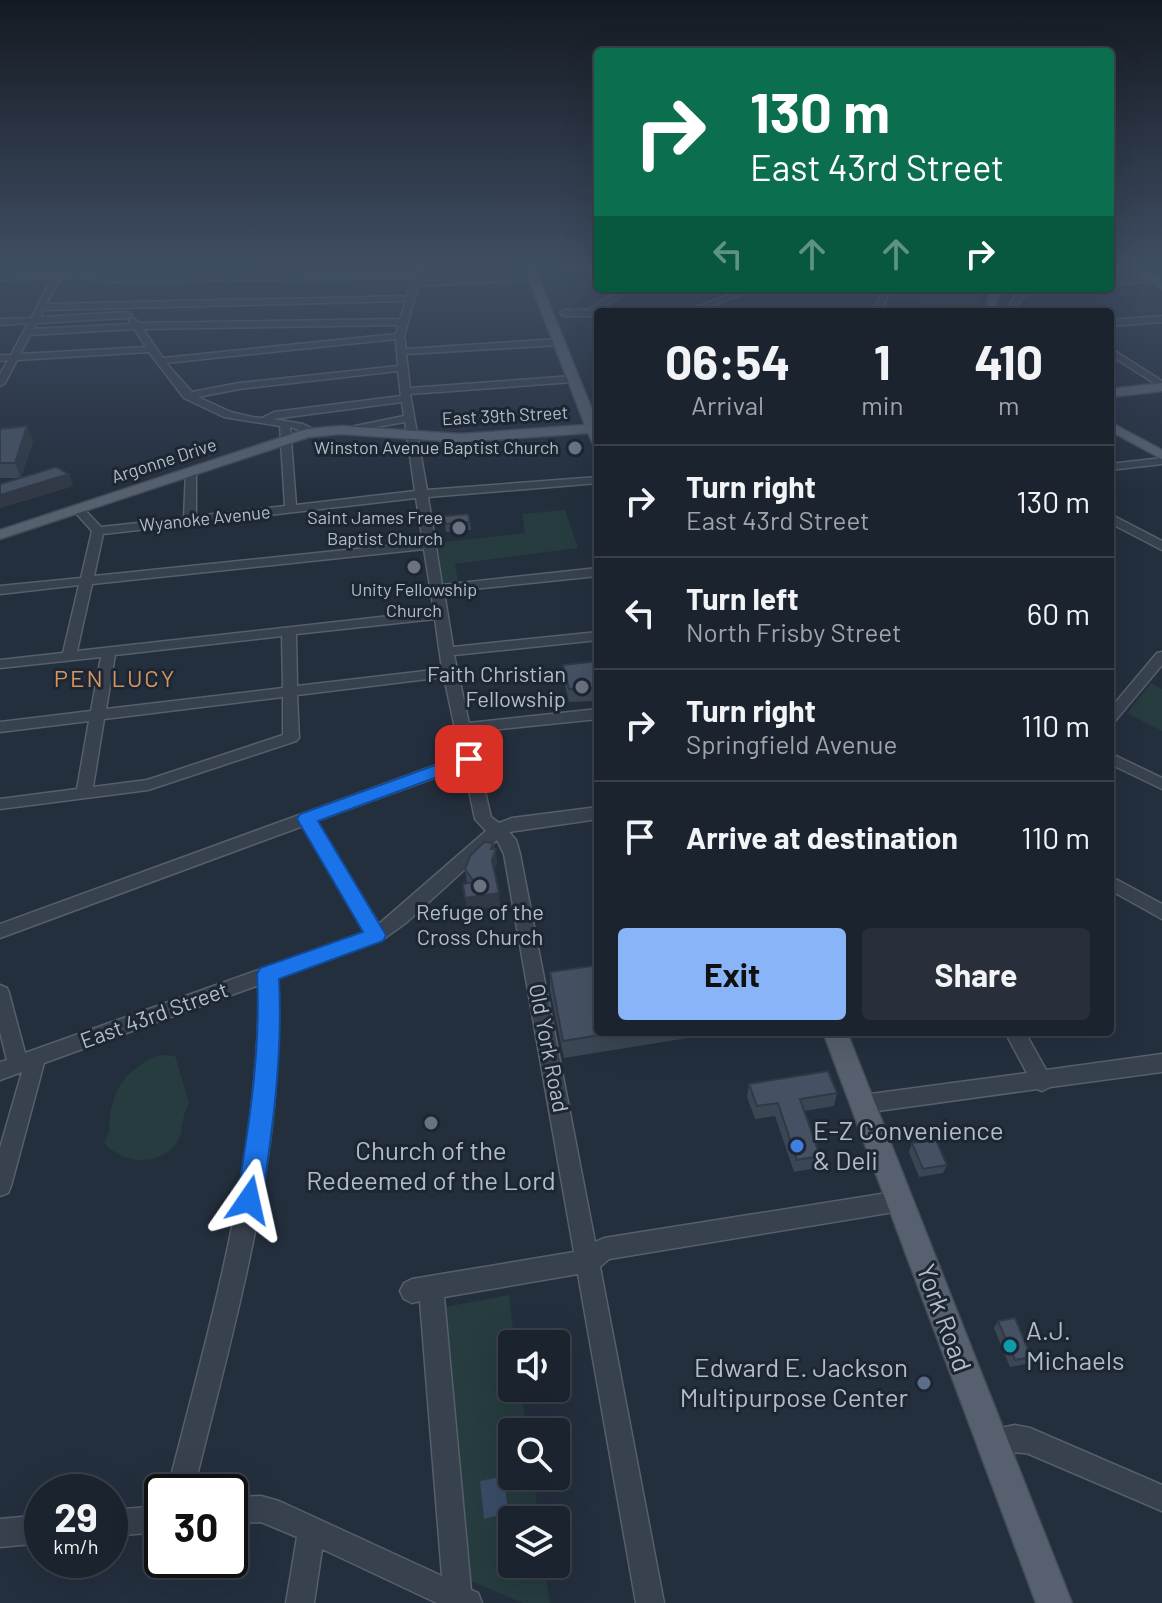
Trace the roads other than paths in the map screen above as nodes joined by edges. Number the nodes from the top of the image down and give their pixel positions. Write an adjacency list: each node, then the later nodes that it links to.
1 (22, 344): 13 (street)
2 (149, 344): 8 (street)
3 (267, 344): 9 (street)
4 (319, 344): 9 (street)
5 (401, 344): 10 (street, Old York Road)
6 (531, 344): 10 (street)
7 (560, 344): 16 (main road)
8 (153, 349): 13 (street); 14 (street)
9 (265, 349): 14 (street)
10 (402, 352): 15 (street, Old York Road)
11 (1114, 354): 18 (street)
12 (0, 358): 13 (street)
13 (14, 358): 17 (street)
14 (161, 361): 21 (street)
15 (403, 368): 20 (street, Old York Road); 21 (street)
16 (573, 379): 20 (street); 24 (main road)
17 (0, 383)
18 (1162, 386): 19 (main road)
19 (1114, 392)
20 (406, 395): 22 (street, Old York Road); 23 (street)
21 (187, 396): 23 (street)
22 (410, 418): 26 (street); 30 (street, Old York Road)
23 (263, 421): 27 (street)
24 (594, 427)
25 (1114, 428): 31 (main road)
26 (339, 430): 27 (street); 27 (main road, Argonne Drive); 30 (main road, East 39th Street)
27 (285, 431): 34 (main road, Argonne Drive); 38 (street)
28 (594, 432): 30 (main road, East 39th Street)
29 (1114, 435): 32 (main road)
30 (413, 436): 36 (street, Old York Road)
31 (1162, 455)
32 (1162, 461): 33 (street)
33 (1114, 467)
34 (191, 471): 37 (main road, Argonne Drive); 39 (street)
35 (594, 480): 36 (street, Wyanoke Avenue)
36 (420, 494): 38 (street, Wyanoke Avenue); 43 (street, Old York Road)
37 (78, 509): 41 (street); 42 (main road, Argonne Drive)
38 (291, 509): 39 (street, Wyanoke Avenue)
39 (190, 520): 41 (street, Wyanoke Avenue)
40 (1114, 522): 44 (street)
41 (98, 531): 46 (street)
42 (0, 535)
43 (428, 545): 46 (street); 47 (street, Old York Road)
44 (1162, 546)
45 (594, 572): 47 (street)
46 (86, 581): 48 (street); 54 (street)
47 (436, 589): 49 (street, Old York Road)
48 (0, 590)
49 (440, 614): 50 (street); 53 (street, Old York Road)
50 (289, 630): 52 (street); 58 (street)
51 (594, 636): 53 (street)
52 (109, 650): 54 (street); 61 (street)
53 (447, 652): 57 (street, Old York Road)
54 (69, 656): 56 (street)
55 (1162, 656): 59 (street)
56 (0, 664)
57 (450, 672): 58 (street); 63 (street, Old York Road)
58 (290, 692): 61 (street); 67 (street)
59 (1114, 713)
60 (594, 714): 63 (street)
61 (96, 716): 62 (street); 67 (street)
62 (0, 727)
63 (462, 728): 64 (street, Old York Road)
64 (469, 759): 70 (street); 71 (street, Old York Road)
65 (1114, 760): 66 (street)
66 (1162, 784)
67 (84, 793): 68 (street)
68 (0, 804)
69 (594, 814): 71 (street, East 43rd Street)
70 (307, 819): 74 (street); 75 (street)
71 (496, 831): 75 (street, East 43rd Street); 86 (street, Old York Road)
72 (1114, 884): 73 (street)
73 (1162, 912)
74 (0, 931)
75 (376, 935): 76 (street, East 43rd Street)
76 (268, 974): 81 (street, East 43rd Street); 88 (street)
77 (0, 993): 81 (street)
78 (837, 1036): 83 (main road, York Road)
79 (1017, 1036): 82 (street)
80 (1162, 1063): 82 (street)
81 (18, 1065): 84 (street)
82 (1042, 1082): 83 (street)
83 (863, 1104): 85 (main road, York Road)
84 (0, 1186)
85 (900, 1201): 86 (street); 87 (main road, York Road)
86 (589, 1261): 94 (street); 96 (street, Old York Road)
87 (990, 1441): 89 (street); 97 (main road, York Road)
88 (184, 1474)
89 (1162, 1498)
90 (248, 1509): 91 (street)
91 (312, 1529): 94 (street); 95 (street)
92 (24, 1531): 93 (street)
93 (0, 1533)
94 (463, 1601)
95 (300, 1603)
96 (650, 1603)
97 (1054, 1603)

